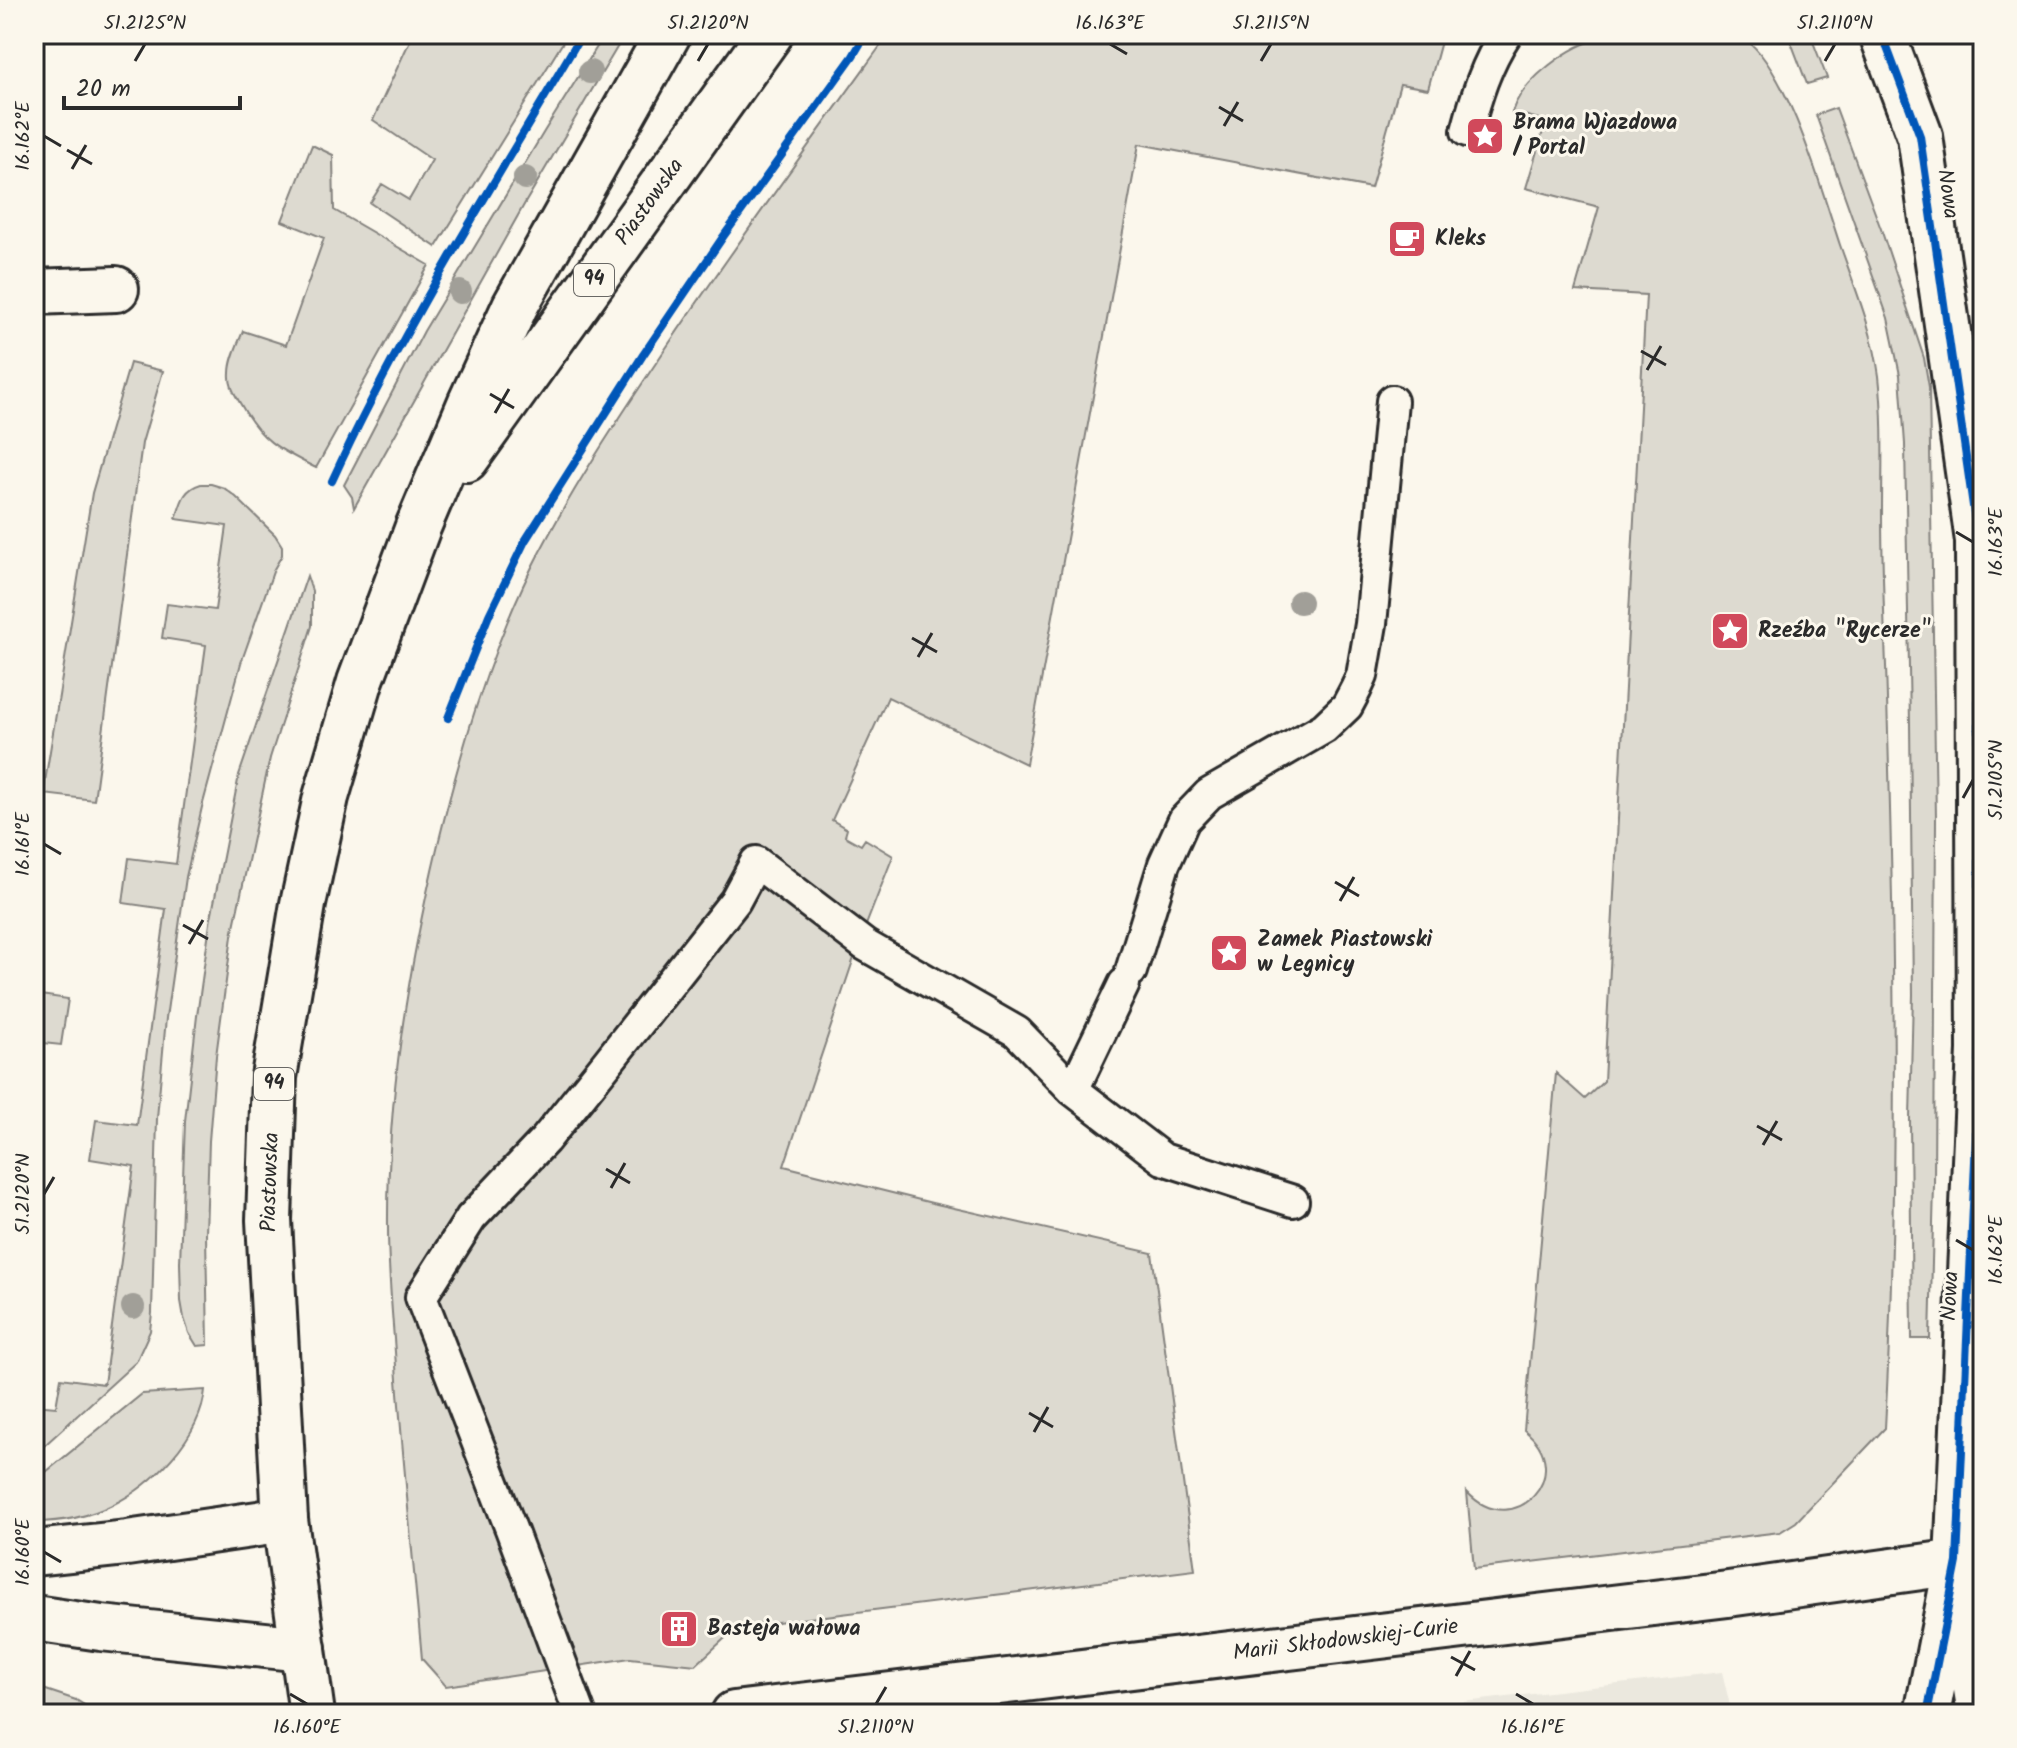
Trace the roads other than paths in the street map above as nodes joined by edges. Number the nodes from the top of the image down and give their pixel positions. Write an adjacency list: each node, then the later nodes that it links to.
1 (668, 34): 10 (street, Piastowska / 94)
2 (770, 34): 10 (street, Piastowska / 94)
3 (1506, 34): 5 (lane)
4 (1882, 34): 9 (street, Nowa)
5 (1467, 131)
6 (116, 289): 7 (street)
7 (34, 292)
8 (1392, 401): 12 (lane)
9 (1979, 524): 11 (street, Nowa)
10 (418, 527): 14 (street, Piastowska / 94)
11 (1981, 1050): 16 (street, Nowa)
12 (1073, 1090): 13 (lane); 20 (lane)
13 (1293, 1201)
14 (285, 1520): 15 (street); 18 (street, Piastowska / 94)
15 (34, 1553)
16 (1957, 1562): 21 (street, Marii Skłodowskiej-Curie); 22 (street); 23 (street)
17 (34, 1618): 18 (street)
18 (303, 1649): 19 (street, Piastowska / 94)
19 (312, 1714)
20 (580, 1714)
21 (734, 1714)
22 (1927, 1714)
23 (1980, 1714)

